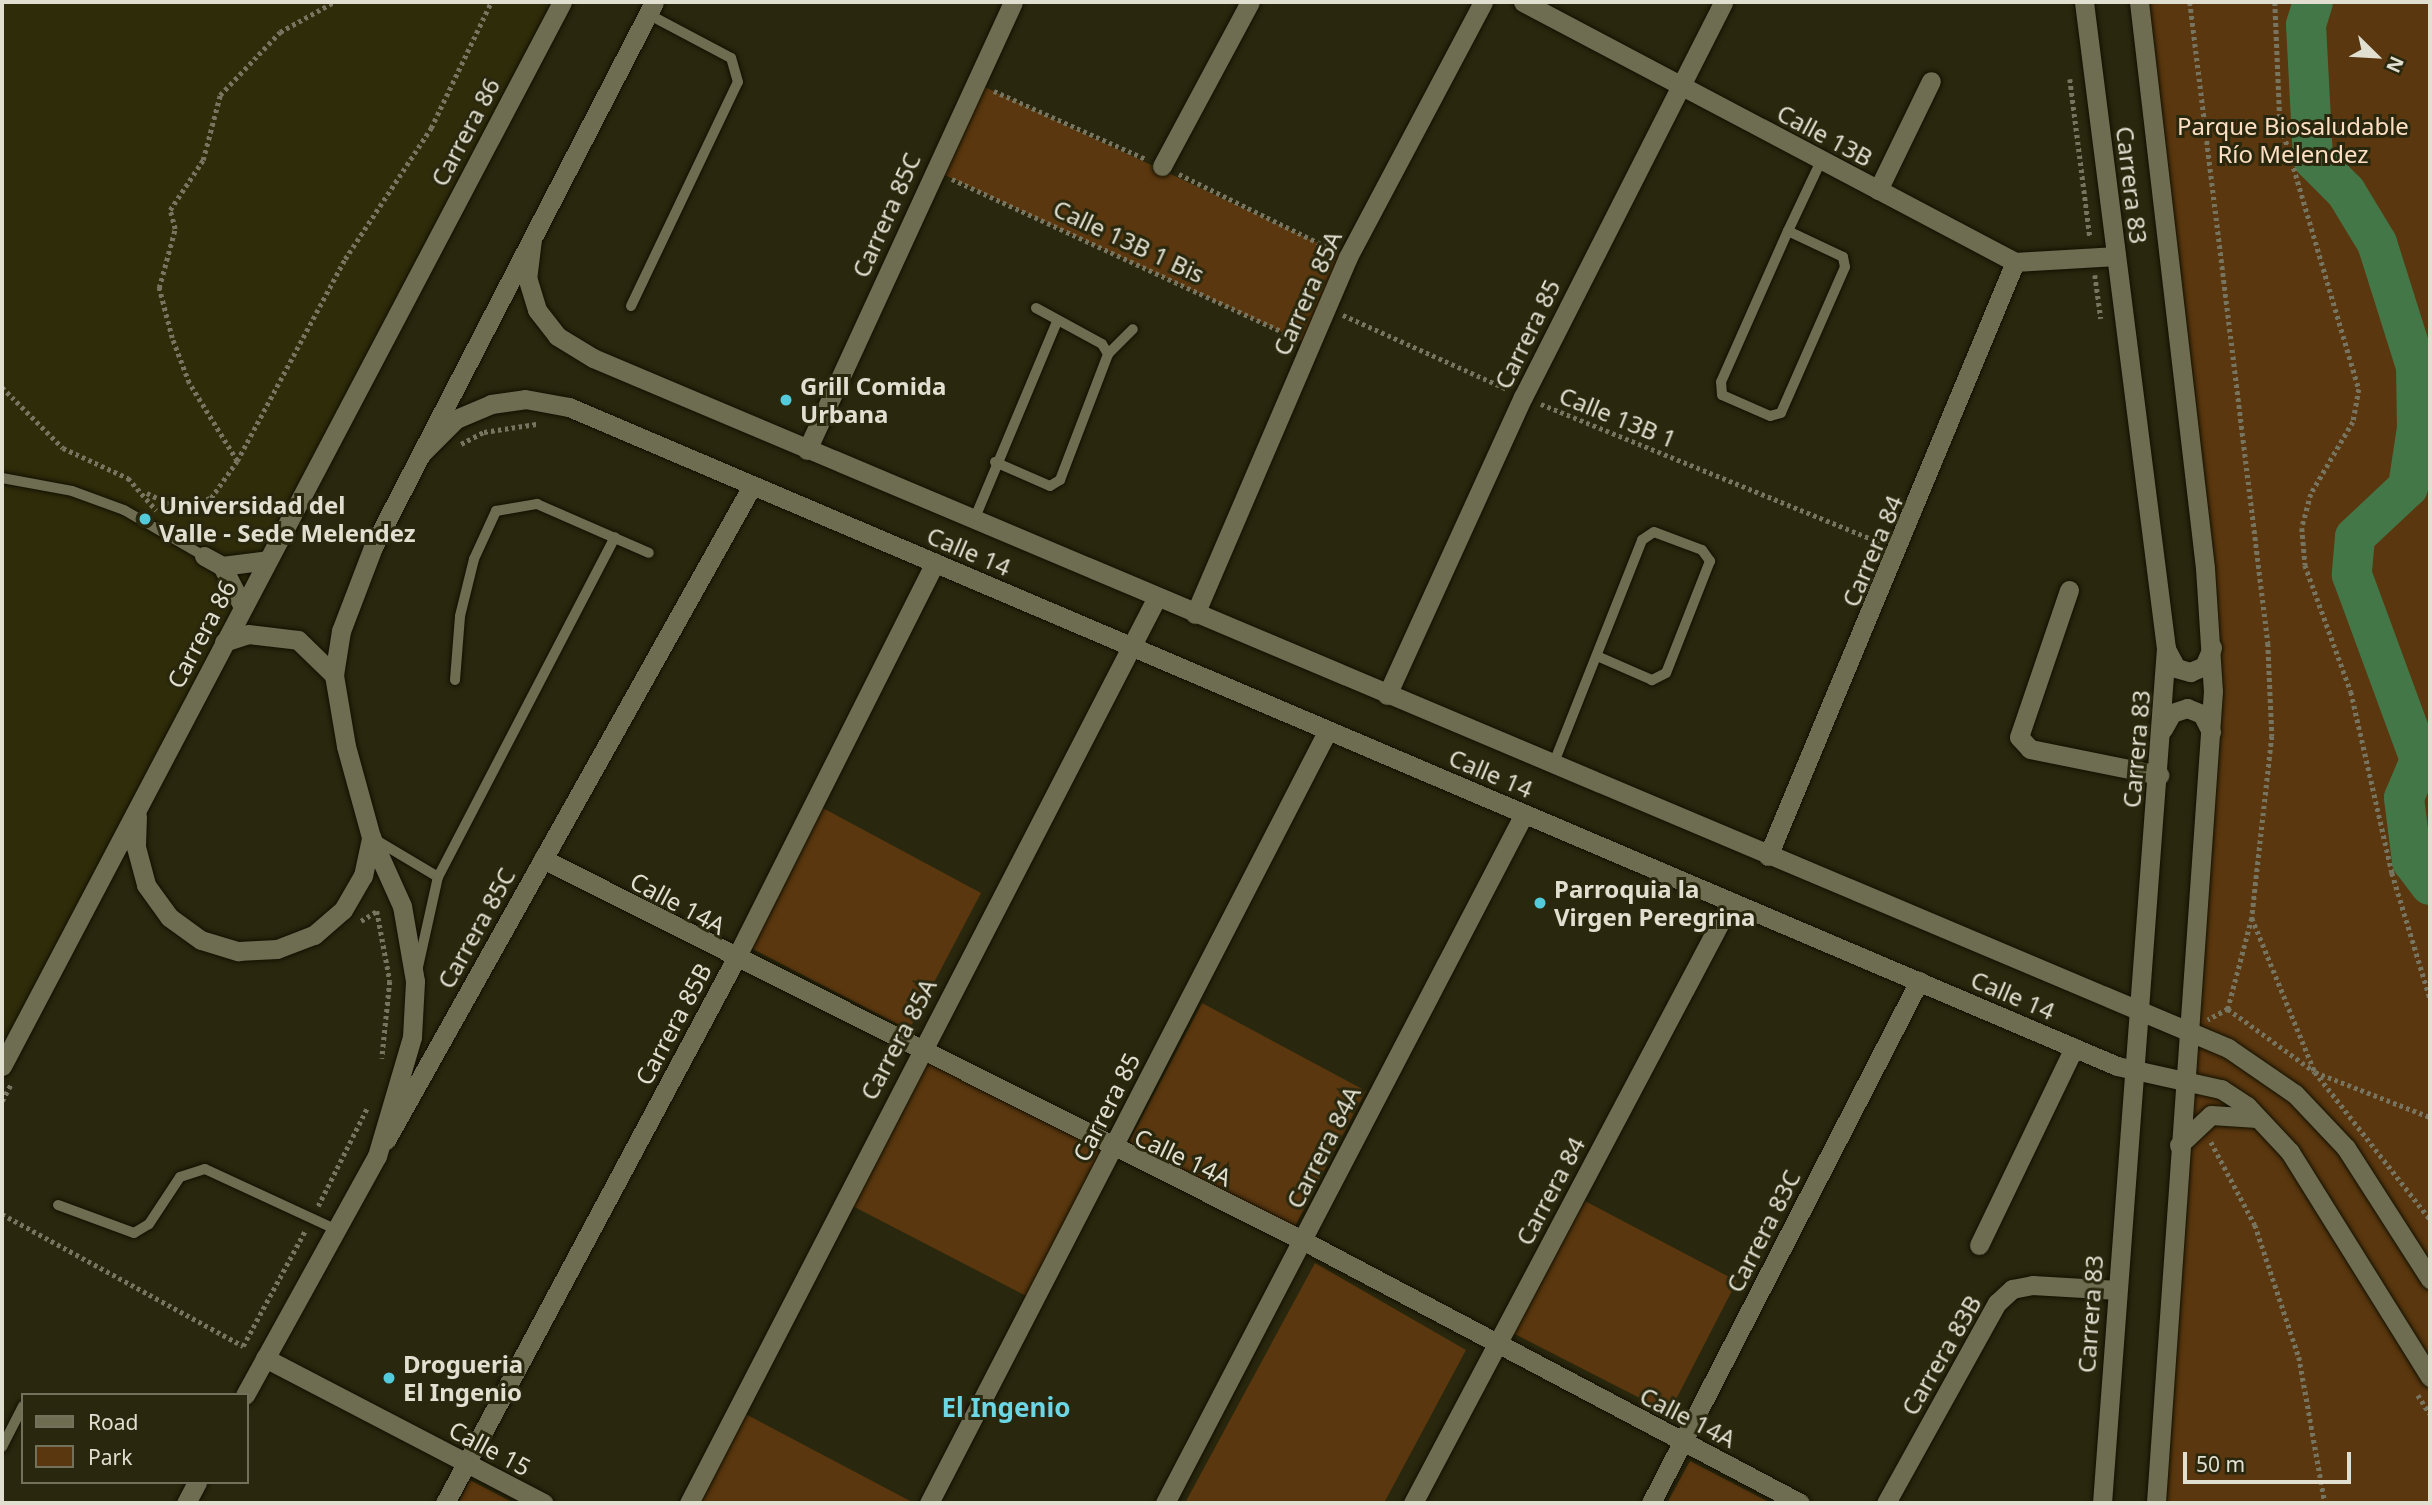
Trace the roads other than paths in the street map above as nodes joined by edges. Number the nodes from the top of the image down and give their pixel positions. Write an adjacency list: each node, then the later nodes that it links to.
1 (562, 2): 33 (street, Carrera 86)
2 (1013, 2): 24 (street, Carrera 85C)
3 (1250, 2): 13 (street)
4 (1483, 2): 39 (street, Carrera 85A)
5 (1523, 2): 11 (street, Calle 13B)
6 (1723, 2): 11 (street, Carrera 85)
7 (2084, 2): 17 (street, Carrera 83)
8 (2139, 2): 41 (street, Carrera 83)
9 (651, 8): 16 (street); 19 (lane)
10 (1931, 81): 14 (street)
11 (1679, 82): 12 (street, Calle 13B); 47 (street, Carrera 85)
12 (1821, 161): 14 (street, Calle 13B); 15 (lane)
13 (1162, 166)
14 (1878, 190): 18 (street, Calle 13B)
15 (1788, 231): 15 (lane)
16 (532, 239): 24 (street, Calle 14); 25 (street)
17 (2116, 256): 18 (street); 43 (street, Carrera 83)
18 (2015, 262): 56 (street, Carrera 84)
19 (631, 306)
20 (1036, 308): 21 (lane)
21 (1056, 324): 23 (lane); 26 (lane)
22 (1133, 329): 23 (lane)
23 (1108, 354): 26 (lane)
24 (807, 450): 29 (street, Calle 14)
25 (422, 453): 28 (street, Calle 14); 45 (street)
26 (995, 462): 29 (lane)
27 (2, 478): 32 (lane)
28 (752, 486): 34 (street, Calle 14); 57 (street, Carrera 85C)
29 (974, 520): 37 (street, Calle 14)
30 (615, 537): 31 (lane); 46 (lane); 58 (lane)
31 (649, 553)
32 (204, 556): 35 (street)
33 (268, 560): 35 (street); 38 (street, Carrera 86)
34 (935, 563): 42 (street, Calle 14); 60 (street, Carrera 85B)
35 (222, 566): 38 (street)
36 (2069, 590): 52 (street)
37 (1156, 599): 39 (street, Calle 14); 42 (street, Carrera 85A)
38 (243, 607): 40 (street, Carrera 86)
39 (1195, 614): 47 (street, Calle 14)
40 (224, 642): 45 (street); 53 (street, Carrera 86)
41 (2212, 646): 43 (street); 50 (street, Carrera 83)
42 (1130, 648): 49 (street, Calle 14); 66 (street, Carrera 85A)
43 (2166, 648): 48 (street, Carrera 83)
44 (1597, 656): 44 (lane); 51 (lane)
45 (334, 675): 55 (street)
46 (455, 680)
47 (1387, 695): 51 (street, Calle 14)
48 (2162, 730): 50 (street); 52 (street, Carrera 83)
49 (1327, 732): 54 (street, Calle 14); 72 (street, Carrera 85)
50 (2211, 737): 64 (street, Carrera 83)
51 (1553, 765): 56 (street, Calle 14)
52 (2159, 775): 63 (street, Carrera 83)
53 (138, 808): 55 (street); 68 (street, Carrera 86)
54 (1524, 814): 59 (street, Calle 14); 76 (street, Carrera 84A)
55 (371, 837): 58 (lane); 61 (street)
56 (1768, 856): 63 (street, Calle 14)
57 (543, 859): 60 (street, Calle 14A); 73 (street, Carrera 85C)
58 (438, 877): 61 (lane)
59 (1731, 902): 62 (street, Calle 14); 80 (street, Carrera 84)
60 (735, 960): 66 (street, Calle 14A); 87 (street, Carrera 85B)
61 (415, 981): 73 (street)
62 (1919, 981): 65 (street, Calle 14); 85 (street, Carrera 83C)
63 (2139, 1012): 64 (street, Calle 14); 67 (street, Carrera 83)
64 (2186, 1030): 69 (street, Carrera 83); 78 (street, Calle 14)
65 (2074, 1048): 67 (street, Calle 14); 77 (street)
66 (919, 1052): 72 (street, Calle 14A); 92 (street, Carrera 85A)
67 (2133, 1070): 69 (street, Calle 14); 79 (street, Carrera 83)
68 (8, 1071)
69 (2184, 1079): 70 (street, Calle 14); 71 (street, Carrera 83)
70 (2260, 1118): 71 (street); 82 (street, Calle 14)
71 (2178, 1146): 100 (street, Carrera 83)
72 (1111, 1150): 76 (street, Calle 14A); 93 (street, Carrera 85)
73 (377, 1156): 75 (street, Carrera 85C)
74 (58, 1205): 75 (lane)
75 (335, 1229): 81 (street, Carrera 85C)
76 (1302, 1240): 80 (street, Calle 14A); 94 (street, Carrera 84A)
77 (1979, 1245)
78 (2430, 1279)
79 (2117, 1290): 98 (street, Carrera 83B); 99 (street, Carrera 83)
80 (1495, 1347): 85 (street, Calle 14A); 95 (street, Carrera 84)
81 (265, 1358): 83 (street, Carrera 85C); 87 (street, Calle 15)
82 (2430, 1377)
83 (246, 1393)
84 (21, 1410): 86 (lane)
85 (1683, 1442): 96 (street, Carrera 83C); 97 (street, Calle 14A)
86 (2, 1447)
87 (466, 1463): 90 (street, Carrera 85B); 91 (street, Calle 15)
88 (196, 1484): 89 (street)
89 (186, 1503)
90 (445, 1503)
91 (543, 1503)
92 (689, 1503)
93 (929, 1503)
94 (1165, 1503)
95 (1413, 1503)
96 (1651, 1503)
97 (1800, 1503)
98 (1886, 1503)
99 (2102, 1503)
100 (2156, 1503)

